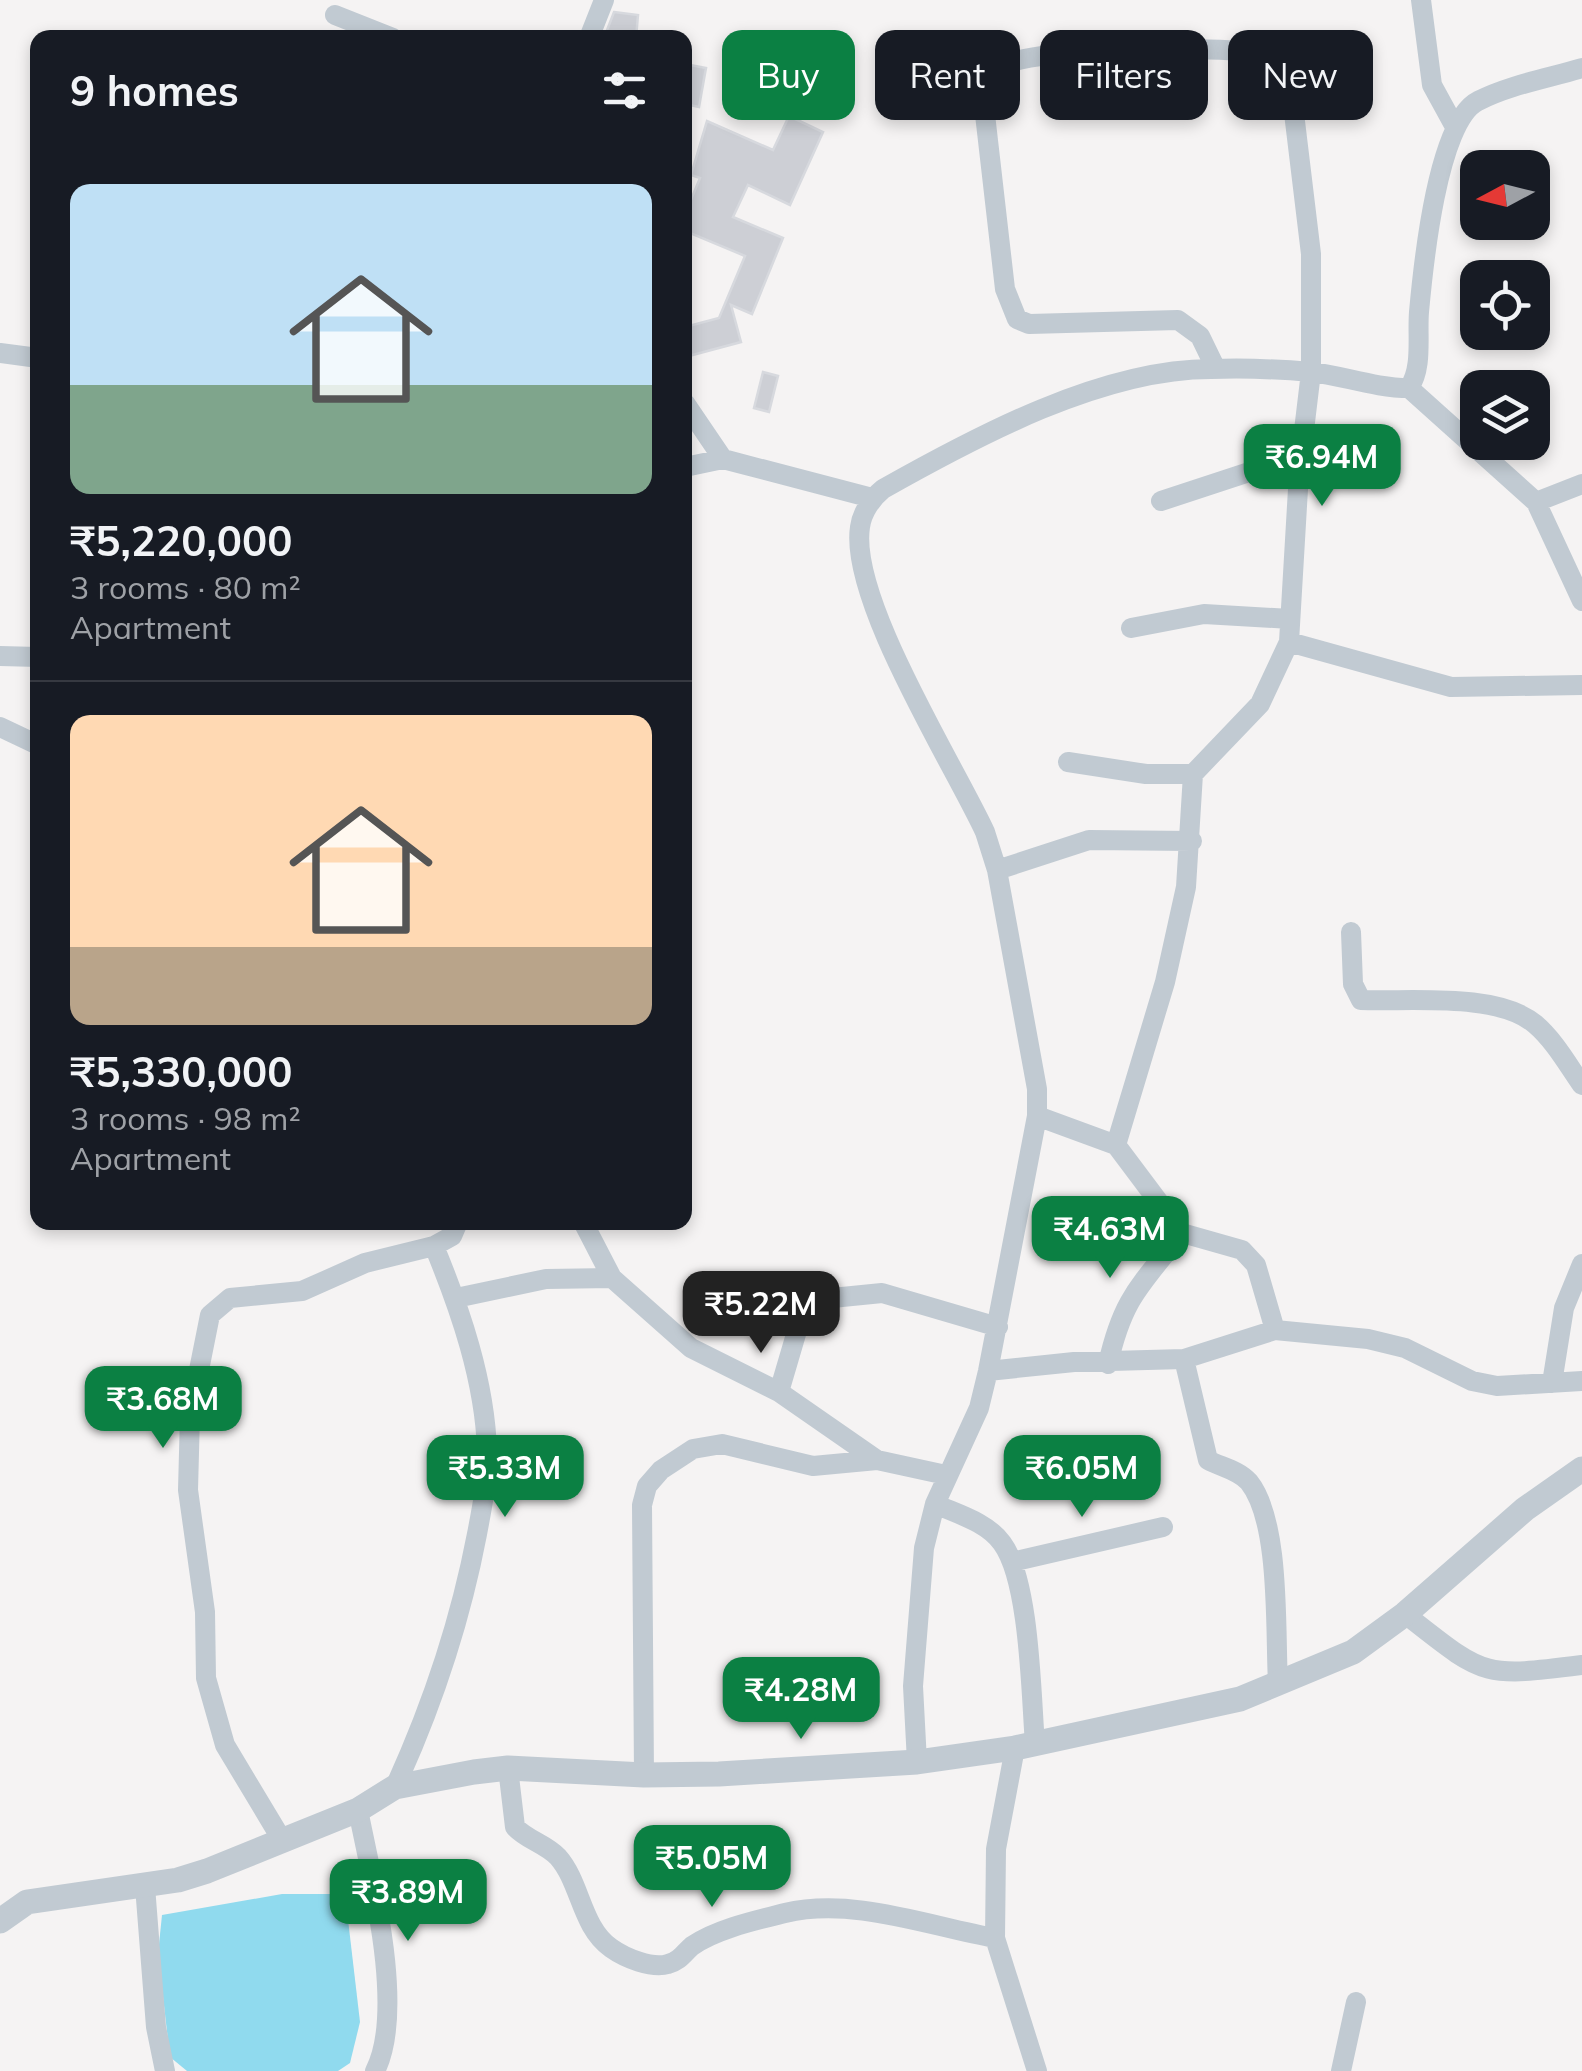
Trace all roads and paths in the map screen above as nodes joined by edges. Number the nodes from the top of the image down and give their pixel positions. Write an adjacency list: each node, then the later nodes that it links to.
1 (604, 0): 5 (street)
2 (1421, 0): 7 (street)
3 (335, 15): 4 (street)
4 (373, 30)
5 (592, 30)
6 (1582, 68): 7 (street)
7 (1455, 127): 12 (street)
8 (0, 353): 9 (street)
9 (30, 357)
10 (1216, 369): 11 (street); 11 (street); 18 (street)
11 (1311, 372): 12 (street); 14 (street)
12 (1409, 388): 20 (street)
13 (692, 413): 15 (street)
14 (1301, 455): 19 (street); 22 (street)
15 (723, 458): 16 (street); 18 (street)
16 (692, 466)
17 (1582, 484): 20 (street)
18 (872, 498): 33 (street)
19 (1160, 501)
20 (1536, 502): 21 (street)
21 (1582, 601)
22 (1290, 619): 23 (street); 24 (street)
23 (1131, 628)
24 (1289, 642): 27 (street); 31 (street)
25 (0, 656): 26 (street)
26 (30, 658)
27 (1582, 685)
28 (0, 727): 29 (street)
29 (30, 741)
30 (1068, 762): 31 (street)
31 (1193, 774): 32 (street)
32 (1192, 841): 33 (street); 37 (street)
33 (997, 870): 36 (street)
34 (1352, 932): 35 (street)
35 (1582, 1086)
36 (1037, 1116): 37 (street); 45 (street)
37 (1116, 1145): 40 (street)
38 (455, 1230): 41 (street)
39 (587, 1230): 43 (street)
40 (1182, 1233): 46 (street); 48 (street)
41 (434, 1246): 44 (street); 68 (street)
42 (1582, 1264): 51 (street)
43 (612, 1278): 44 (street); 52 (street)
44 (456, 1298): 66 (street)
45 (998, 1327): 49 (street); 52 (street)
46 (1275, 1330): 47 (street); 51 (street)
47 (1184, 1359): 48 (street); 61 (street)
48 (1108, 1364): 49 (street)
49 (988, 1371): 55 (street)
50 (1582, 1381): 51 (street)
51 (1552, 1382)
52 (780, 1392): 53 (street)
53 (876, 1460): 55 (street); 65 (street)
54 (1582, 1469): 59 (street)
55 (946, 1475): 56 (street)
56 (935, 1504): 58 (street); 63 (street)
57 (1163, 1527): 58 (street)
58 (1012, 1562): 62 (street)
59 (1405, 1614): 60 (street); 61 (street)
60 (1582, 1664)
61 (1278, 1683): 62 (street)
62 (1025, 1746): 63 (street); 71 (street)
63 (917, 1762): 65 (street)
64 (508, 1768): 65 (street); 66 (street); 71 (street)
65 (644, 1776)
66 (396, 1786): 67 (street)
67 (358, 1810): 68 (street); 74 (street)
68 (282, 1840): 69 (street)
69 (145, 1886): 70 (street); 73 (street)
70 (0, 1921)
71 (995, 1938): 75 (street)
72 (1356, 2002): 76 (street)
73 (165, 2071)
74 (374, 2071)
75 (1037, 2071)
76 (1341, 2071)

